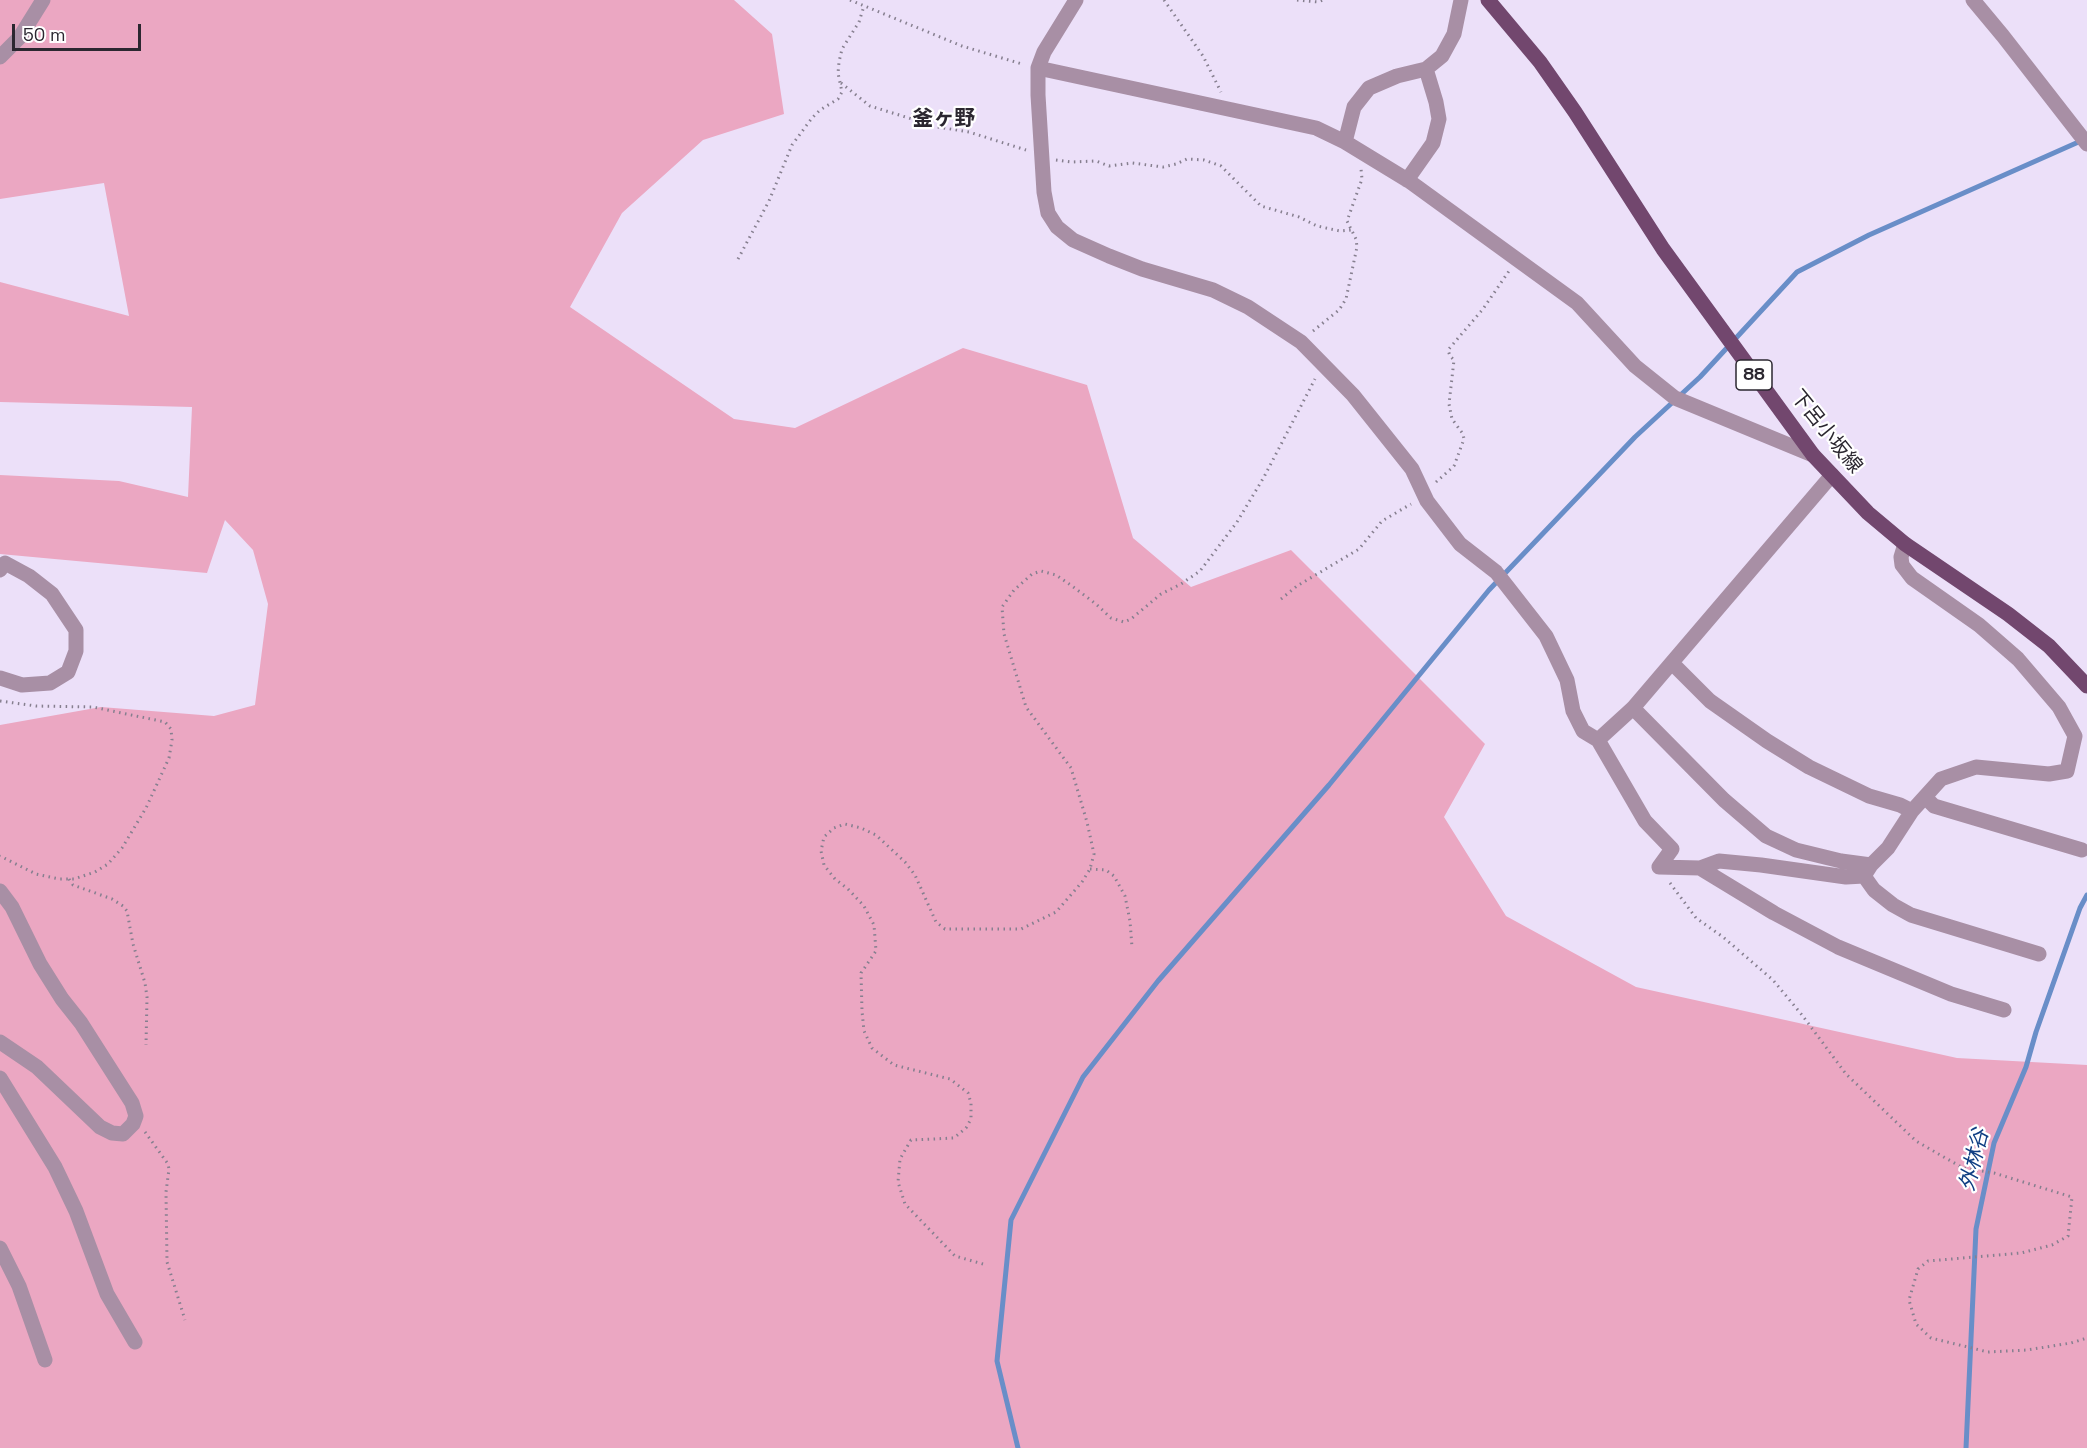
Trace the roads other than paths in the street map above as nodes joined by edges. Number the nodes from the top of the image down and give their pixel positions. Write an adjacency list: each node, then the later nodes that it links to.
1 (43, 0): 6 (street)
2 (1076, 0): 7 (street)
3 (1461, 0): 8 (street)
4 (1488, 0): 12 (main road, 下呂小坂線 / 88)
5 (1972, 0): 10 (street)
6 (0, 57)
7 (1038, 68): 9 (street); 20 (street)
8 (1426, 69): 9 (street); 11 (street)
9 (1345, 142): 11 (street)
10 (2087, 144)
11 (1407, 180): 12 (street)
12 (1813, 455): 13 (main road, 下呂小坂線 / 88)
13 (1832, 475): 14 (main road, 下呂小坂線 / 88); 16 (street)
14 (1905, 544): 18 (main road, 下呂小坂線 / 88); 21 (street)
15 (2, 564): 17 (street)
16 (1672, 663): 19 (street); 22 (street)
17 (0, 678)
18 (2087, 686)
19 (1633, 708): 20 (street); 25 (street)
20 (1598, 740): 24 (street)
21 (1925, 797): 22 (street); 23 (street)
22 (1912, 811): 25 (street)
23 (2082, 850)
24 (1700, 868): 25 (street); 28 (street)
25 (1867, 870): 27 (street)
26 (0, 891): 29 (street)
27 (2039, 954)
28 (2004, 1010)
29 (0, 1042)
30 (0, 1078): 32 (street)
31 (0, 1248): 33 (street)
32 (135, 1342)
33 (45, 1360)

